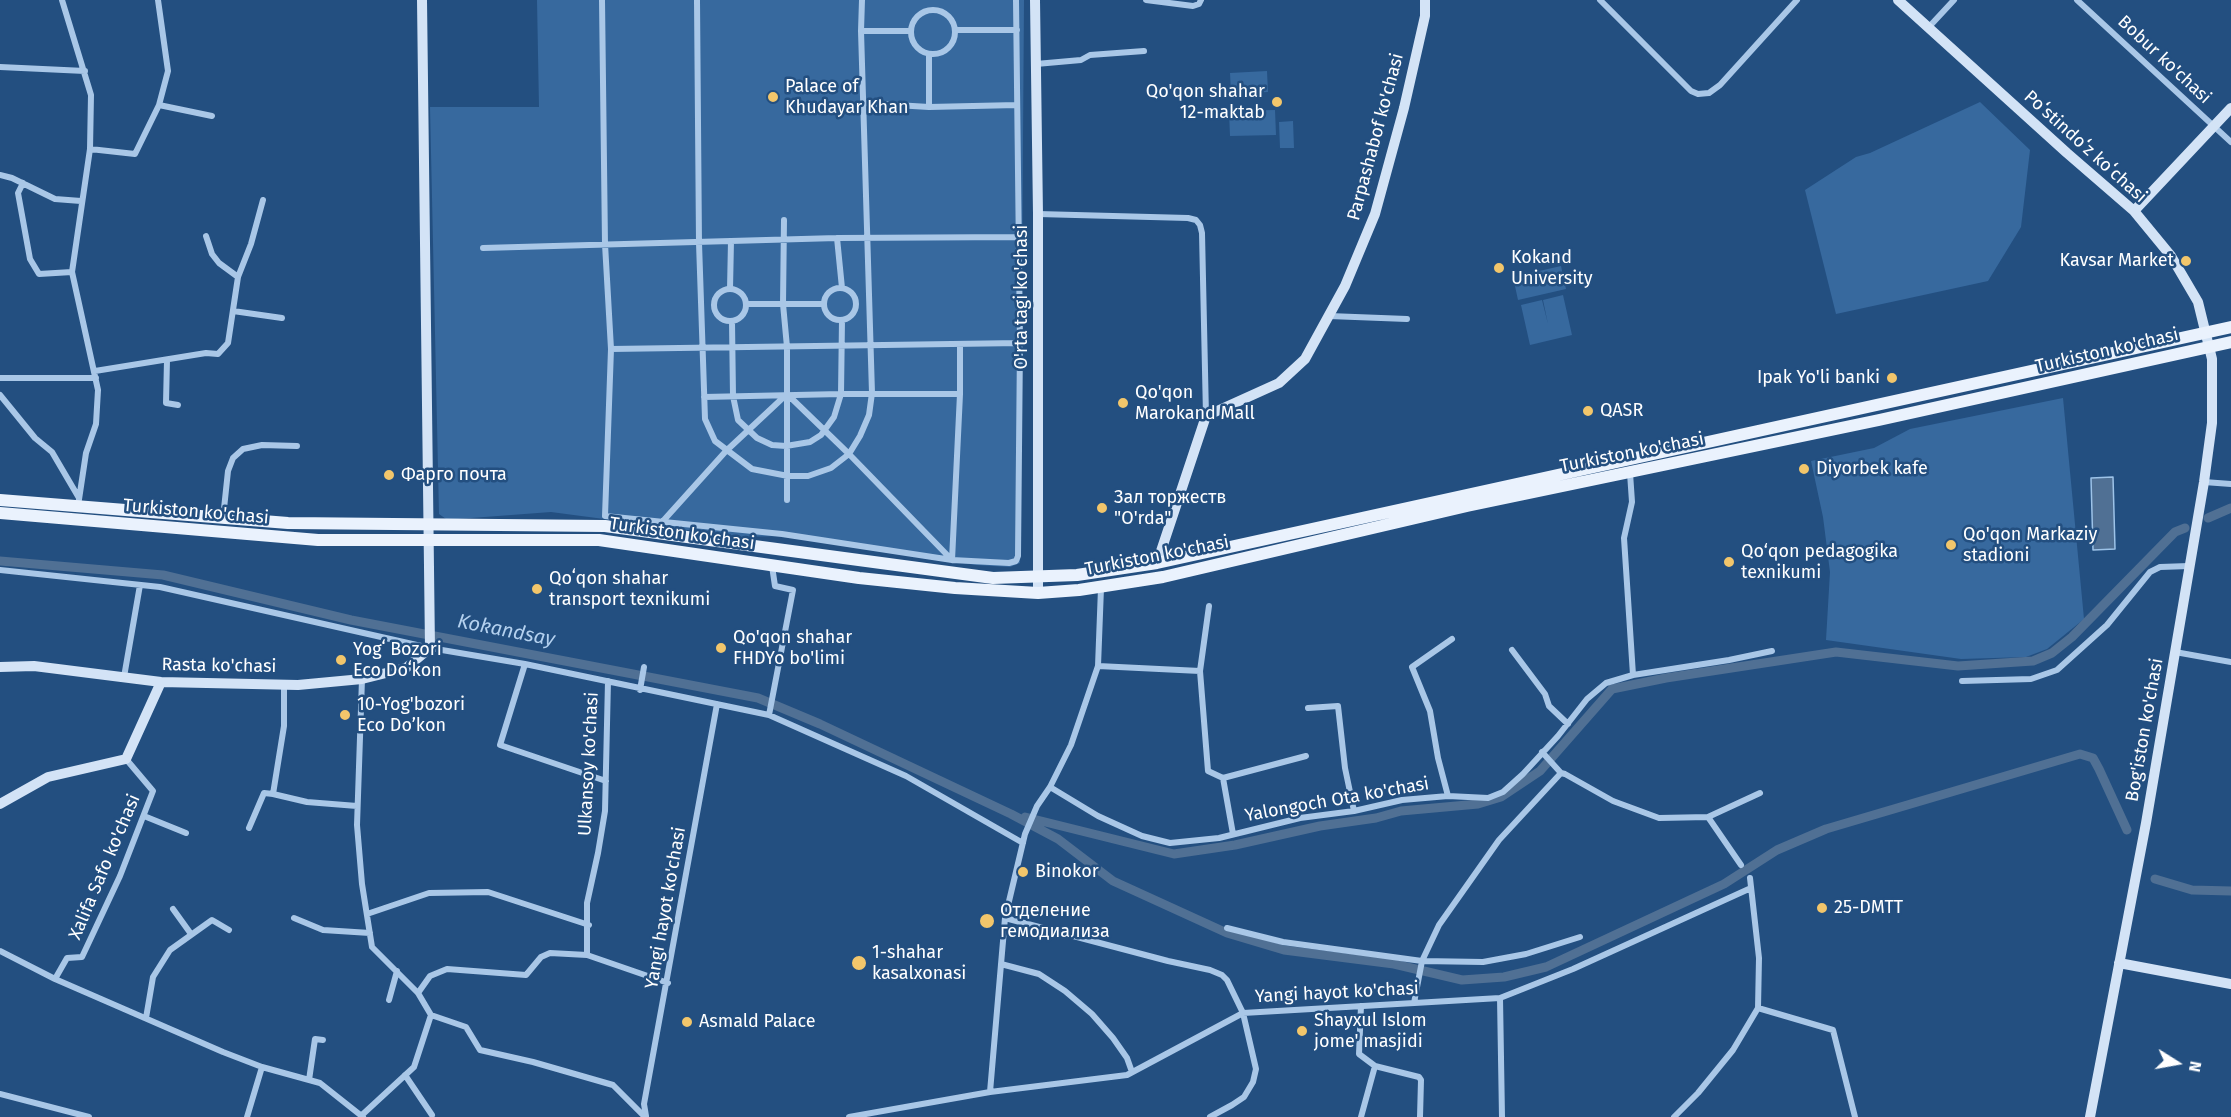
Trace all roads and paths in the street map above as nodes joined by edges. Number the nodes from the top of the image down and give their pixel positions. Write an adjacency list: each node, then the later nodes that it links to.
1 (62, 0): 28 (street)
2 (158, 0): 30 (street)
3 (422, 0): 107 (main road)
4 (602, 0): 52 (street)
5 (697, 0): 51 (street)
6 (862, 0): 22 (street)
7 (934, 0): 18 (street)
8 (1016, 0): 21 (street)
9 (1035, 0): 26 (main road, O'rta tagi ko'chasi)
10 (1146, 0): 11 (street)
11 (1201, 0)
12 (1425, 0): 62 (main road, Parpashabof ko'chasi)
13 (1599, 0): 14 (street)
14 (1797, 0)
15 (1898, 0): 19 (main road, Poʻstindoʻz koʻchasi)
16 (1954, 0): 19 (street)
17 (2077, 0): 35 (street, Bobur ko'chasi)
18 (933, 9): 20 (street); 23 (street)
19 (1927, 28): 42 (main road, Poʻstindoʻz koʻchasi)
20 (955, 30): 21 (street); 25 (street)
21 (1017, 30): 31 (street)
22 (861, 31): 23 (street); 29 (street)
23 (911, 31): 25 (street)
24 (1144, 51): 26 (street)
25 (929, 54): 32 (street)
26 (1036, 64): 43 (main road, O'rta tagi ko'chasi)
27 (0, 67): 28 (street)
28 (85, 71): 37 (street)
29 (863, 103): 32 (street); 48 (street)
30 (159, 105): 34 (street); 37 (street)
31 (1017, 105): 32 (street); 46 (street)
32 (929, 106)
33 (2231, 108): 35 (main road)
34 (212, 116)
35 (2214, 126): 36 (street, Bobur ko'chasi); 42 (main road)
36 (2231, 142)
37 (90, 149): 41 (street)
38 (0, 175): 39 (street)
39 (23, 183): 41 (street); 54 (street)
40 (263, 200): 55 (street)
41 (81, 201): 54 (street)
42 (2134, 211): 68 (main road, Poʻstindoʻz koʻchasi)
43 (1038, 214): 90 (street); 114 (main road, O'rta tagi ko'chasi)
44 (784, 220): 49 (street)
45 (206, 236): 55 (street)
46 (1020, 237): 48 (street); 70 (street)
47 (837, 238): 48 (street); 49 (street); 56 (street)
48 (867, 238): 71 (street)
49 (784, 239): 50 (street); 59 (street)
50 (731, 241): 51 (street); 57 (street)
51 (699, 243): 52 (street); 76 (street)
52 (605, 244): 53 (street); 78 (street)
53 (483, 248)
54 (72, 272): 80 (street)
55 (238, 277): 61 (street)
56 (842, 288): 60 (street); 64 (street)
57 (730, 289): 58 (street); 66 (street)
58 (746, 304): 59 (street); 66 (street)
59 (783, 304): 60 (street); 74 (street)
60 (824, 304): 64 (street)
61 (233, 311): 63 (street); 79 (street)
62 (1328, 316): 65 (street); 90 (main road, Parpashabof ko'chasi)
63 (282, 318)
64 (842, 320): 73 (street)
65 (1407, 320)
66 (732, 322): 77 (street)
67 (2231, 327): 68 (main road, Turkiston ko'chasi)
68 (2206, 333): 75 (main road, Poʻstindoʻz koʻchasi); 110 (main road, Turkiston ko'chasi)
69 (2231, 342): 75 (main road, Turkiston ko'chasi)
70 (1020, 343): 72 (street); 109 (street)
71 (869, 344): 72 (street); 73 (street); 82 (street)
72 (960, 344): 85 (street)
73 (841, 345): 74 (street); 84 (street)
74 (787, 347): 77 (street); 83 (street)
75 (2210, 347): 97 (main road, Turkiston ko'chasi); 99 (main road, Bog'iston ko'chasi)
76 (704, 348): 77 (street); 78 (street); 88 (street)
77 (733, 348): 87 (street)
78 (611, 349): 106 (street)
79 (167, 360): 80 (street); 89 (street)
80 (95, 374): 81 (street); 103 (street)
81 (0, 378)
82 (872, 393): 84 (street); 85 (street); 96 (street)
83 (787, 394): 84 (street); 87 (street); 91 (street); 92 (street); 94 (street)
84 (841, 394): 91 (street)
85 (960, 394): 109 (street)
86 (0, 395): 103 (street)
87 (733, 396): 88 (street); 92 (street)
88 (704, 397): 95 (street)
89 (178, 405)
90 (1206, 416): 110 (main road)
91 (824, 430): 94 (street); 96 (street)
92 (749, 431): 94 (street); 95 (street)
93 (297, 446): 105 (street)
94 (786, 446): 98 (street)
95 (726, 451): 98 (street); 106 (street)
96 (849, 454): 98 (street); 109 (street)
97 (1630, 471): 116 (main road, Turkiston ko'chasi); 130 (street)
98 (788, 476): 102 (street)
99 (2204, 482): 100 (street); 112 (main road, Bog'iston ko'chasi)
100 (2231, 484)
101 (0, 500): 103 (main road, Turkiston ko'chasi)
102 (787, 500)
103 (78, 502): 105 (main road, Turkiston ko'chasi)
104 (0, 513): 108 (main road, Turkiston ko'chasi)
105 (223, 518): 107 (main road, Turkiston ko'chasi)
106 (663, 521): 109 (street)
107 (429, 525): 108 (main road); 114 (main road, Turkiston ko'chasi)
108 (429, 539): 111 (main road, Turkiston ko'chasi); 120 (main road)
109 (952, 560)
110 (1157, 563): 114 (main road, Turkiston ko'chasi)
111 (772, 565): 117 (main road, Turkiston ko'chasi); 140 (street)
112 (2189, 566): 123 (main road, Bog'iston ko'chasi); 134 (street)
113 (0, 570): 115 (street)
114 (1038, 578): 117 (main road, O'rta tagi ko'chasi)
115 (140, 585): 120 (street); 131 (street)
116 (1101, 588): 117 (main road, Turkiston ko'chasi); 126 (street)
117 (1038, 593)
118 (1209, 606): 129 (street)
119 (1452, 639): 151 (street)
120 (430, 648): 125 (street); 132 (main road, Rasta ko'chasi)
121 (1512, 650): 141 (street)
122 (1772, 651): 130 (street, Yalongoch Ota ko'chasi)
123 (2175, 652): 124 (street); 177 (main road, Bog'iston ko'chasi)
124 (2231, 662)
125 (525, 664): 133 (street); 147 (street)
126 (1098, 666): 129 (street); 148 (street)
127 (0, 667): 131 (main road, Rasta ko'chasi)
128 (644, 668): 137 (street)
129 (1200, 671): 146 (street)
130 (1633, 675): 141 (street, Yalongoch Ota ko'chasi)
131 (124, 677): 135 (main road, Rasta ko'chasi)
132 (362, 679): 136 (main road, Rasta ko'chasi); 153 (street)
133 (608, 681): 137 (street); 147 (street, Ulkansoy ko'chasi)
134 (1962, 681)
135 (161, 682): 136 (main road, Rasta ko'chasi); 144 (main road)
136 (284, 684): 150 (street)
137 (640, 690): 138 (street)
138 (717, 704): 140 (street); 181 (street, Yangi hayot ko'chasi)
139 (1308, 708): 154 (street)
140 (769, 715): 160 (street)
141 (1568, 724): 142 (street, Yalongoch Ota ko'chasi)
142 (1544, 753): 145 (street); 151 (street, Yalongoch Ota ko'chasi)
143 (1306, 756): 146 (street)
144 (126, 759): 152 (main road); 155 (street, Xalifa Safo ko'chasi)
145 (1559, 771): 156 (street); 176 (street)
146 (1222, 778): 159 (street)
147 (606, 781): 168 (street, Ulkansoy ko'chasi)
148 (1050, 788): 159 (street, Yalongoch Ota ko'chasi); 160 (street)
149 (1760, 793): 156 (street)
150 (273, 794): 153 (street); 157 (street)
151 (1448, 796): 154 (street, Yalongoch Ota ko'chasi)
152 (0, 804)
153 (357, 806): 165 (street)
154 (1354, 811): 159 (street, Yalongoch Ota ko'chasi)
155 (144, 816): 158 (street); 180 (street, Xalifa Safo ko'chasi)
156 (1708, 817): 161 (street)
157 (249, 828)
158 (186, 833)
159 (1233, 834)
160 (1023, 843): 167 (street)
161 (1741, 866)
162 (1750, 878): 163 (street)
163 (1751, 888): 184 (street, Yangi hayot ko'chasi); 188 (street)
164 (173, 909): 172 (street)
165 (367, 914): 168 (street); 171 (street)
166 (294, 918): 171 (street)
167 (1005, 918): 178 (street); 189 (street)
168 (589, 925): 175 (street, Ulkansoy ko'chasi)
169 (1227, 928): 176 (street)
170 (229, 930): 172 (street)
171 (370, 933): 179 (street)
172 (191, 934): 191 (street)
173 (1580, 937): 176 (street)
174 (0, 951): 180 (street)
175 (587, 955): 181 (street); 183 (street)
176 (1422, 961): 186 (street)
177 (2119, 963): 182 (main road); 213 (main road, Bog'iston ko'chasi)
178 (1001, 964): 195 (street); 198 (street)
179 (396, 972): 183 (street); 185 (street)
180 (55, 979): 191 (street)
181 (668, 983): 205 (street, Yangi hayot ko'chasi)
182 (2231, 984)
183 (418, 993): 190 (street)
184 (1500, 998): 186 (street, Yangi hayot ko'chasi); 210 (street)
185 (389, 1000)
186 (1414, 1004): 187 (street, Yangi hayot ko'chasi)
187 (1361, 1006): 189 (street, Yangi hayot ko'chasi); 193 (street)
188 (1758, 1008): 211 (street); 212 (street)
189 (1243, 1013): 195 (street, Yangi hayot ko'chasi); 207 (street)
190 (430, 1015): 196 (street); 205 (street)
191 (146, 1018): 194 (street)
192 (323, 1040): 197 (street)
193 (1376, 1066): 208 (street); 209 (street)
194 (262, 1067): 197 (street); 204 (street)
195 (1132, 1072): 198 (street, Yangi hayot ko'chasi)
196 (405, 1075): 200 (street); 201 (street)
197 (309, 1080): 201 (street)
198 (990, 1092): 202 (street, Yangi hayot ko'chasi)
199 (0, 1094): 203 (street)
200 (432, 1115)
201 (363, 1116)
202 (865, 1116): 206 (street, Yangi hayot ko'chasi)
203 (89, 1117)
204 (247, 1117)
205 (645, 1117)
206 (849, 1117)
207 (1210, 1117)
208 (1361, 1117)
209 (1420, 1117)
210 (1503, 1117)
211 (1674, 1117)
212 (1856, 1117)
213 (2090, 1117)

